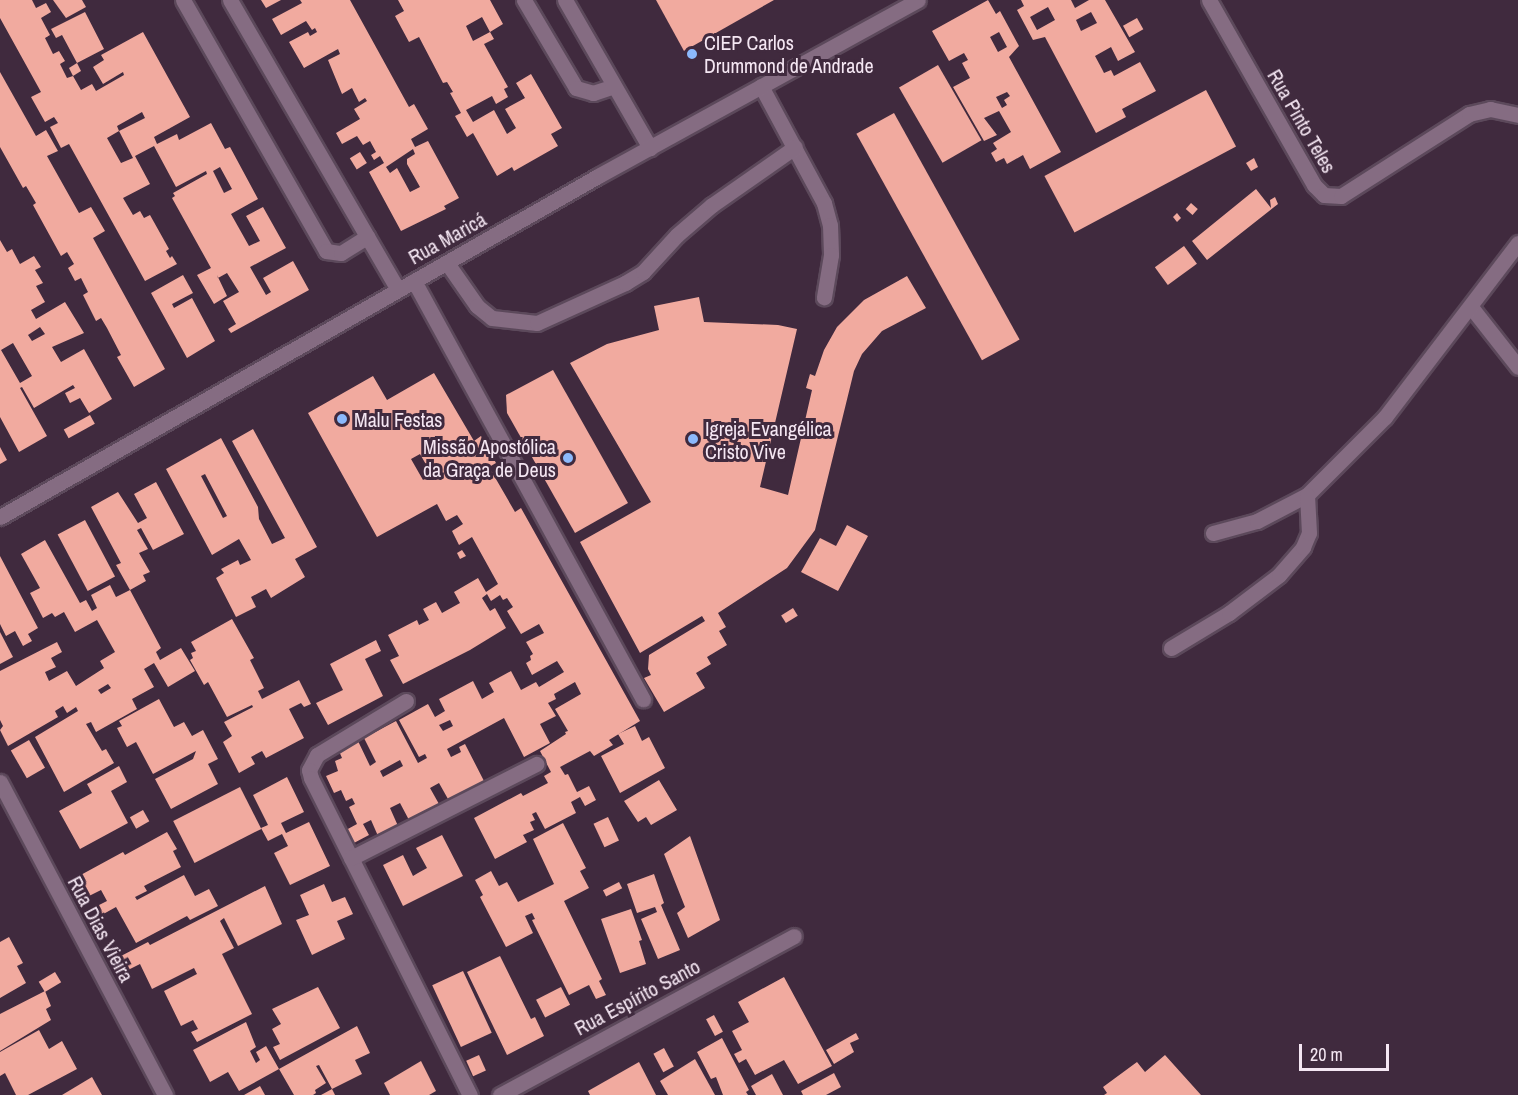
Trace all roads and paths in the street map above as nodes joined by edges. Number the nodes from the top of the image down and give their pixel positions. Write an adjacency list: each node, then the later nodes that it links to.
1 (183, 0): 12 (street)
2 (230, 0): 12 (street)
3 (524, 0): 7 (street)
4 (565, 0): 7 (street)
5 (918, 0): 8 (street, Rua Maricá)
6 (1209, 0): 9 (street, Rua Pinto Teles)
7 (614, 86): 11 (street)
8 (761, 86): 10 (street); 11 (street, Rua Maricá)
9 (1518, 115)
10 (795, 147): 14 (street); 17 (street)
11 (650, 148): 14 (street, Rua Maricá)
12 (367, 237): 16 (street)
13 (1518, 243): 18 (street)
14 (447, 263): 15 (street, Rua Maricá)
15 (414, 281): 16 (street, Rua Maricá); 24 (street)
16 (398, 290): 21 (street, Rua Maricá)
17 (824, 297)
18 (1471, 307): 19 (street); 20 (street)
19 (1518, 367)
20 (1306, 495): 22 (street); 23 (street)
21 (0, 517)
22 (1213, 533)
23 (1171, 648)
24 (643, 700)
25 (406, 701): 28 (street)
26 (536, 764): 28 (street)
27 (0, 782): 30 (street, Rua Dias Vieira)
28 (351, 858): 31 (street)
29 (794, 936): 32 (street, Rua Espírito Santo)
30 (165, 1095)
31 (470, 1095)
32 (500, 1095)

